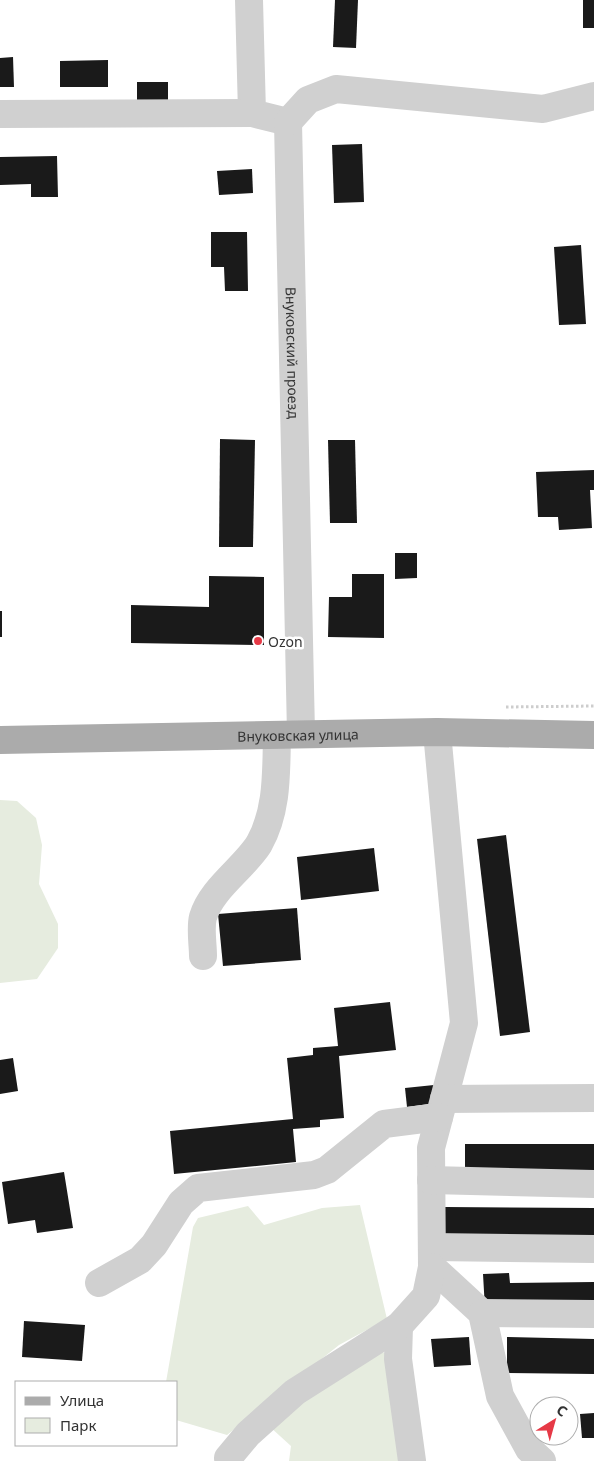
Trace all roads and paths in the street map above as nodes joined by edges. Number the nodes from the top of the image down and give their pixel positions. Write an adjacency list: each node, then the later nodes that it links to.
1 (249, 0): 3 (street)
2 (594, 96): 5 (street)
3 (252, 113): 4 (street); 5 (street)
4 (0, 114)
5 (288, 122): 7 (street, Внуковский проезд)
6 (437, 732): 7 (main road, Внуковская улица); 8 (main road, Внуковская улица); 12 (street)
7 (289, 734): 9 (main road, Внуковская улица); 10 (street, Внуковский проезд)
8 (594, 735)
9 (0, 740)
10 (203, 956)
11 (594, 1098): 12 (street)
12 (442, 1108): 13 (street); 17 (street)
13 (431, 1180): 14 (street); 16 (street)
14 (594, 1184)
15 (594, 1249): 16 (street)
16 (432, 1257): 18 (street); 20 (street)
17 (99, 1283)
18 (482, 1313): 19 (street); 23 (street)
19 (594, 1314)
20 (399, 1326): 21 (street); 22 (street)
21 (228, 1458)
22 (412, 1461)
23 (542, 1461)

